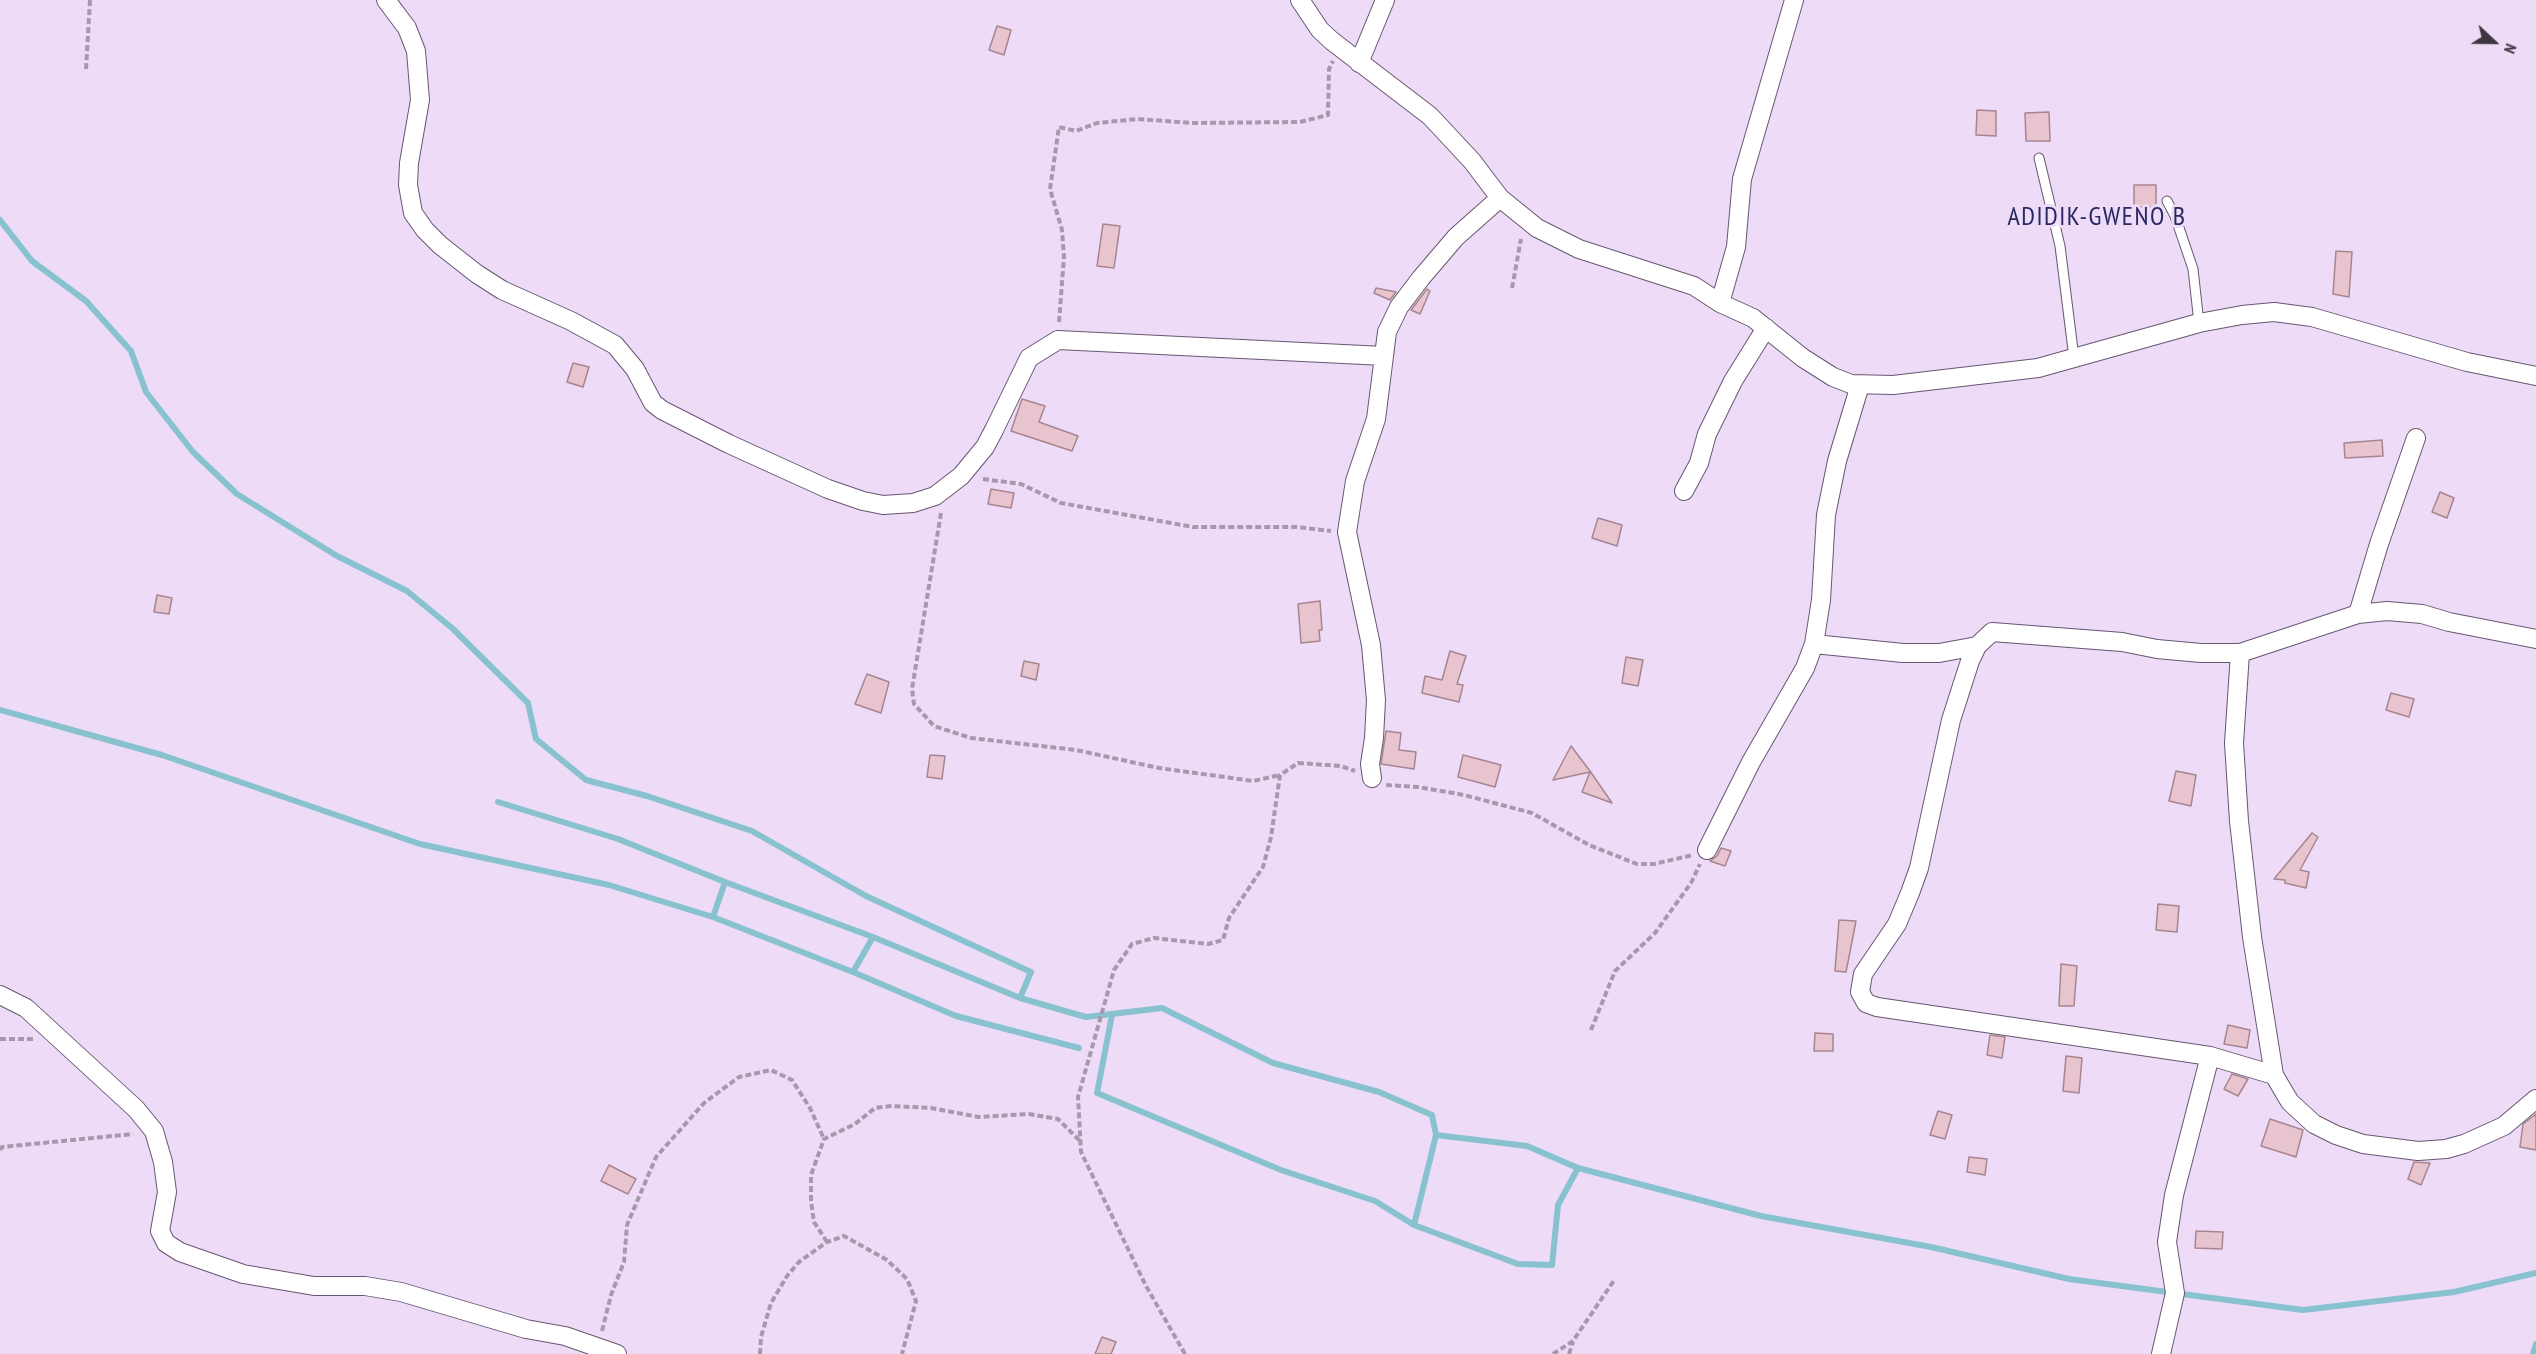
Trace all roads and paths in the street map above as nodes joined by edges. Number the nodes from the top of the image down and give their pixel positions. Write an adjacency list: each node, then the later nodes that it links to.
1 (90, 0): 8 (path)
2 (386, 0): 24 (street)
3 (1300, 0): 6 (street)
4 (1385, 0): 7 (street)
5 (1794, 0): 14 (street)
6 (1340, 47): 7 (street); 17 (path)
7 (1359, 63): 10 (street)
8 (86, 69)
9 (2039, 158): 19 (lane)
10 (1500, 198): 12 (street); 18 (street)
11 (2167, 201): 15 (lane)
12 (1527, 221): 13 (path); 14 (street)
13 (1512, 288)
14 (1720, 303): 16 (street)
15 (2199, 323): 19 (street); 20 (street)
16 (1767, 328): 21 (street); 25 (street)
17 (1058, 340): 18 (street); 23 (street)
18 (1384, 356): 26 (street)
19 (2074, 358): 21 (street)
20 (2536, 375)
21 (1860, 385): 29 (street)
22 (2416, 438): 27 (street)
23 (962, 476): 24 (street); 26 (path)
24 (946, 489): 32 (path)
25 (1684, 491)
26 (1347, 532): 33 (street)
27 (2358, 614): 28 (street); 31 (street)
28 (2536, 639)
29 (1814, 644): 30 (street); 34 (street)
30 (1977, 646): 31 (street); 37 (street)
31 (2240, 653): 38 (street)
32 (1280, 775): 33 (path); 42 (path)
33 (1372, 778): 34 (path)
34 (1707, 850): 36 (path)
35 (0, 995): 40 (street)
36 (1591, 1030)
37 (2210, 1056): 38 (street); 54 (street)
38 (2274, 1075): 39 (street)
39 (2536, 1099)
40 (154, 1131): 43 (path); 47 (street)
41 (824, 1139): 42 (path); 44 (path); 47 (path)
42 (1080, 1142): 51 (path)
43 (0, 1150)
44 (827, 1242): 49 (path); 50 (path)
45 (1615, 1279): 46 (path)
46 (1573, 1341): 52 (path); 53 (path)
47 (597, 1346): 48 (street)
48 (617, 1354)
49 (760, 1354)
50 (902, 1354)
51 (1185, 1354)
52 (1553, 1354)
53 (1569, 1354)
54 (2161, 1354)

